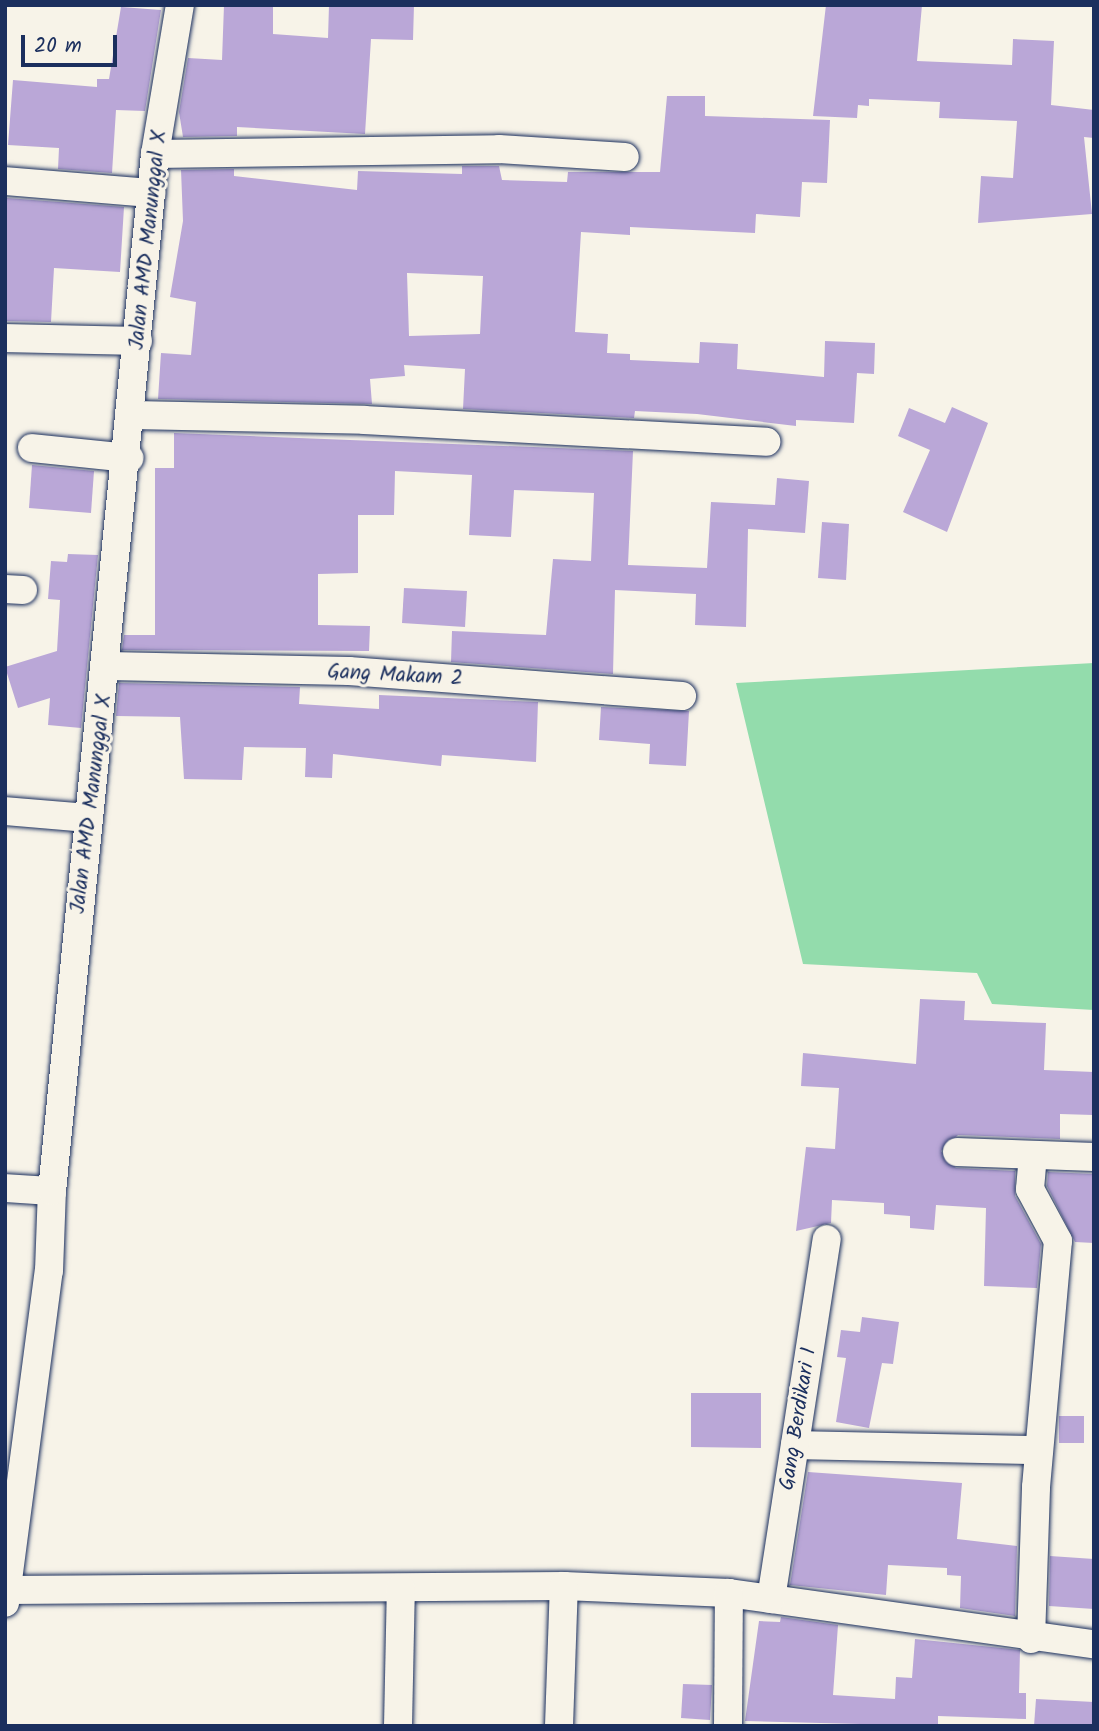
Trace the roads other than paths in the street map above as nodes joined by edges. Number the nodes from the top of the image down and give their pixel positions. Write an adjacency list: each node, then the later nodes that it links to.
1 (180, 5): 2 (street, Jalan AMD Manunggal X)
2 (155, 154): 3 (street); 5 (street, Jalan AMD Manunggal X)
3 (625, 157)
4 (5, 181): 5 (street)
5 (152, 193): 7 (street, Jalan AMD Manunggal X)
6 (5, 338): 7 (street)
7 (138, 341): 8 (street, Jalan AMD Manunggal X)
8 (133, 415): 9 (street); 11 (street, Jalan AMD Manunggal X)
9 (766, 442)
10 (32, 449): 11 (street)
11 (129, 458): 12 (street, Jalan AMD Manunggal X)
12 (108, 666): 13 (street, Gang Makam 2); 15 (street, Jalan AMD Manunggal X)
13 (682, 696)
14 (5, 811): 15 (street)
15 (89, 818): 20 (street, Jalan AMD Manunggal X)
16 (957, 1152): 17 (street)
17 (1033, 1155): 18 (street); 23 (street)
18 (1094, 1157)
19 (5, 1188): 20 (street)
20 (52, 1191): 24 (street, Jalan AMD Manunggal X)
21 (827, 1239): 22 (street, Gang Berdikari 1)
22 (795, 1444): 23 (street); 29 (street, Gang Berdikari 1)
23 (1039, 1450): 30 (street)
24 (12, 1495): 28 (street, Jalan AMD Manunggal X)
25 (564, 1586): 26 (street); 27 (street); 33 (street)
26 (401, 1588): 28 (street); 32 (street)
27 (729, 1593): 29 (street); 34 (street)
28 (6, 1596)
29 (771, 1599): 30 (street)
30 (1031, 1639): 31 (street)
31 (1094, 1644)
32 (398, 1726)
33 (559, 1726)
34 (728, 1726)

